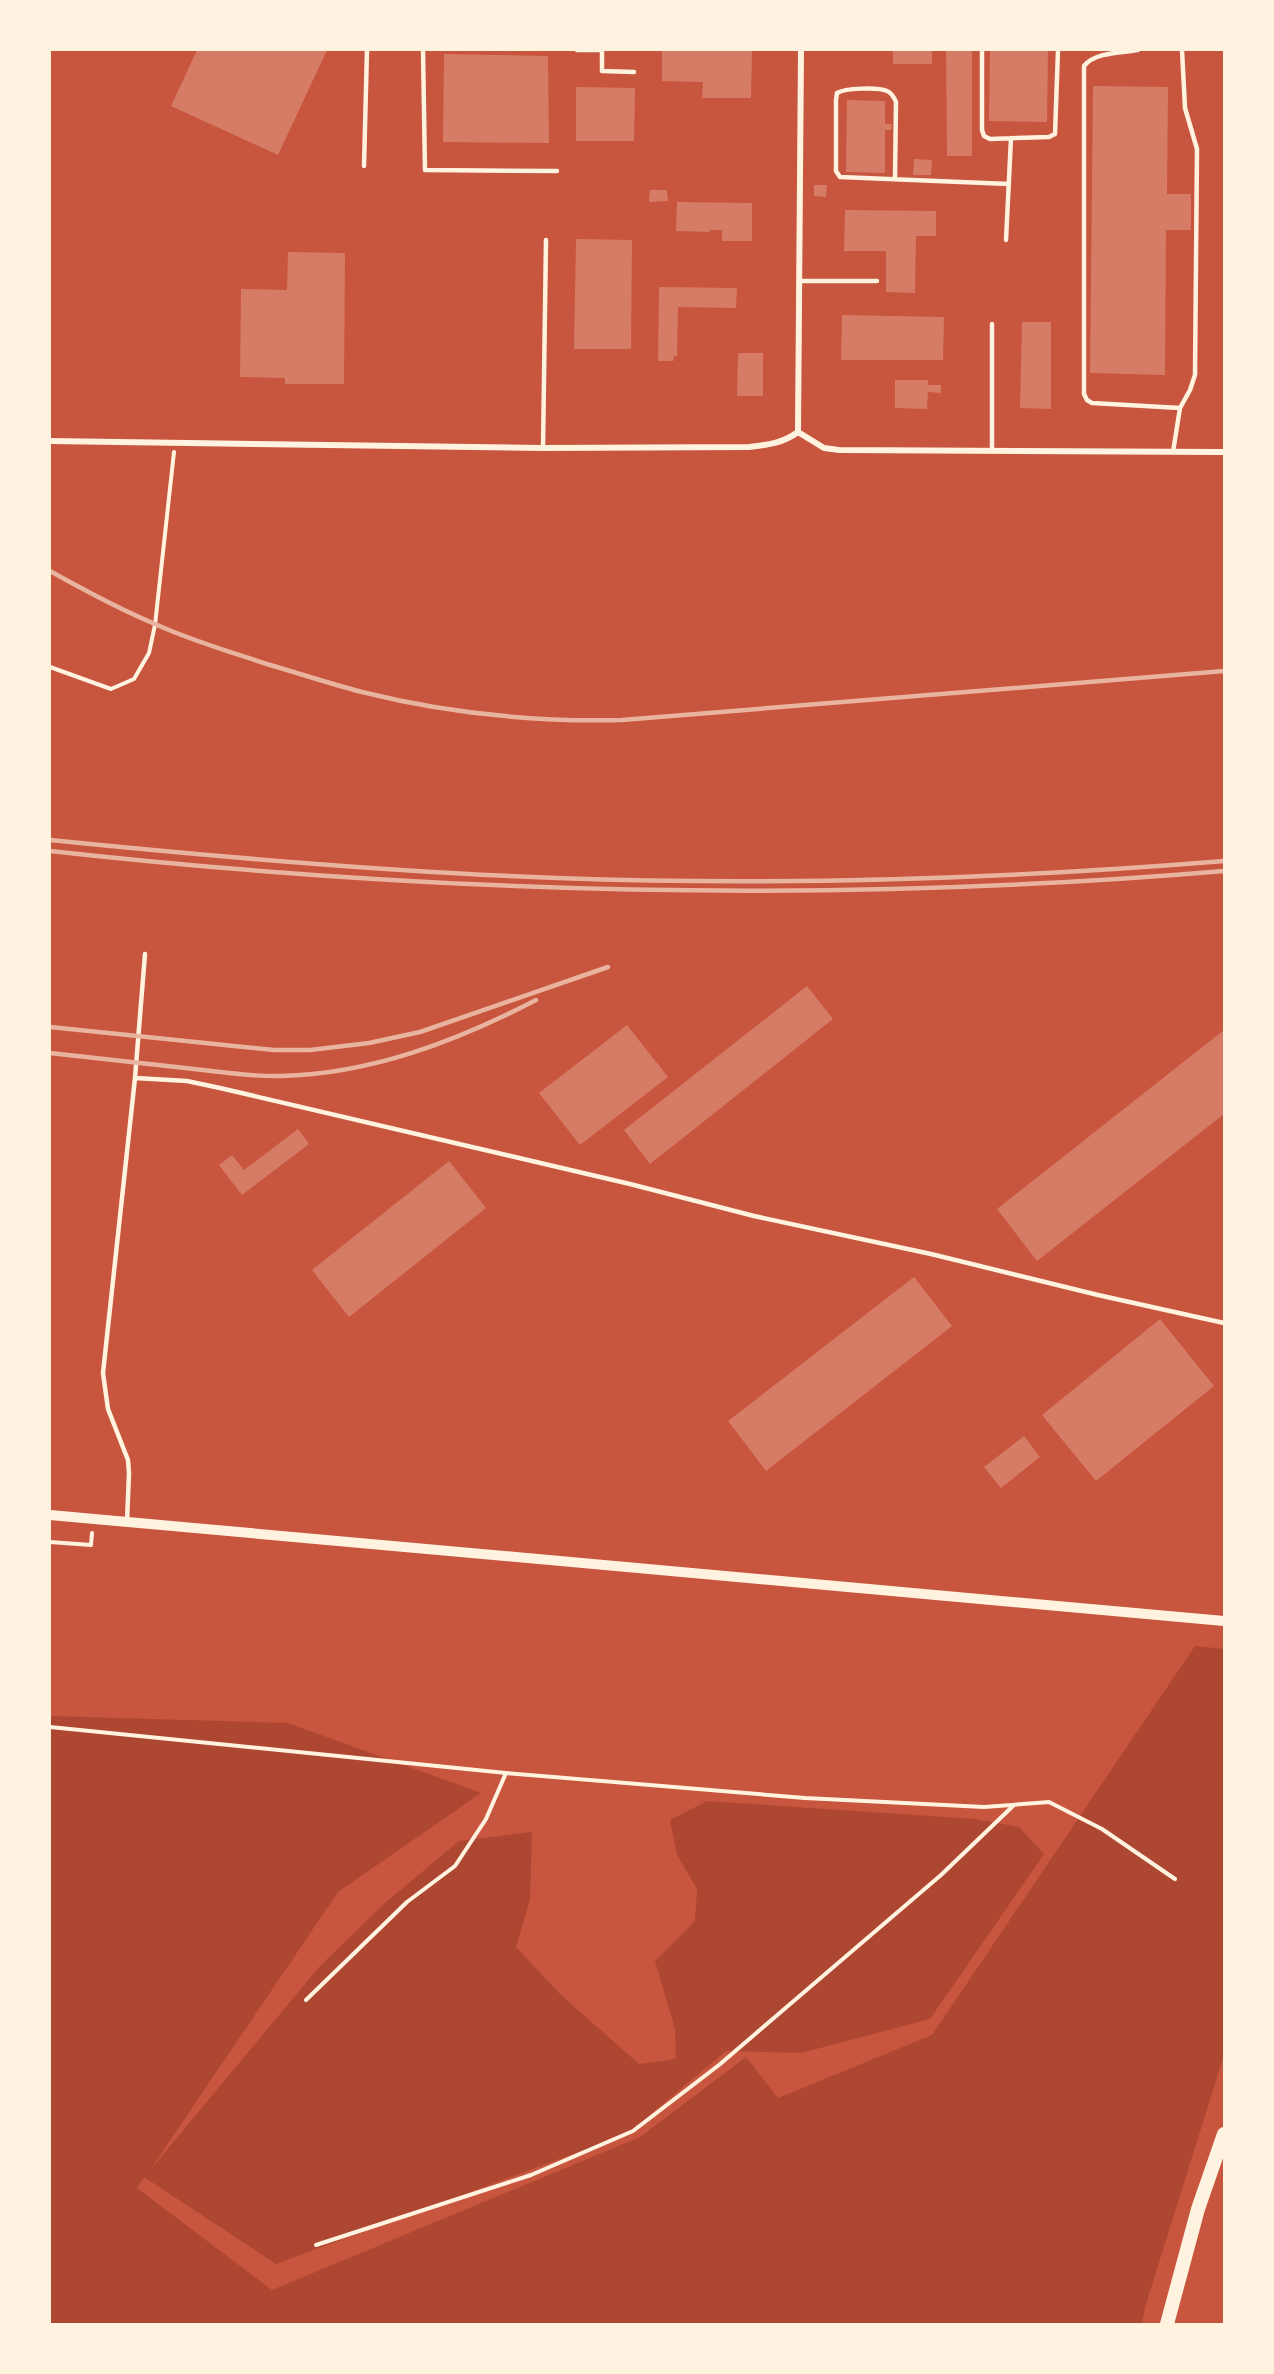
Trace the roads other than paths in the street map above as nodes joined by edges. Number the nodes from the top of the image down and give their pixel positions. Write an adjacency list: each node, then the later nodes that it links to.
1 (367, 50): 11 (lane)
2 (423, 50): 12 (lane)
3 (577, 50): 9 (lane)
4 (801, 50): 17 (street)
5 (982, 50): 10 (lane)
6 (1058, 50): 10 (lane)
7 (1138, 50): 20 (lane)
8 (1182, 50): 20 (lane)
9 (634, 72)
10 (1011, 138): 14 (lane)
11 (364, 166)
12 (557, 171)
13 (895, 178): 13 (lane); 14 (lane)
14 (1009, 184): 16 (lane)
15 (546, 240): 23 (lane)
16 (1006, 240)
17 (800, 281): 18 (lane); 21 (street)
18 (877, 281)
19 (992, 324): 24 (lane)
20 (1180, 408): 25 (lane)
21 (798, 432): 23 (street); 24 (street)
22 (50, 441): 23 (street)
23 (543, 448)
24 (992, 451): 25 (street)
25 (1173, 452): 26 (street)
26 (1224, 452)
27 (145, 954): 28 (lane)
28 (135, 1077): 29 (lane); 31 (lane)
29 (1224, 1323)
30 (50, 1515): 31 (street)
31 (127, 1522): 32 (street)
32 (1224, 1621)
33 (1224, 2134): 34 (main road)
34 (1167, 2325)

